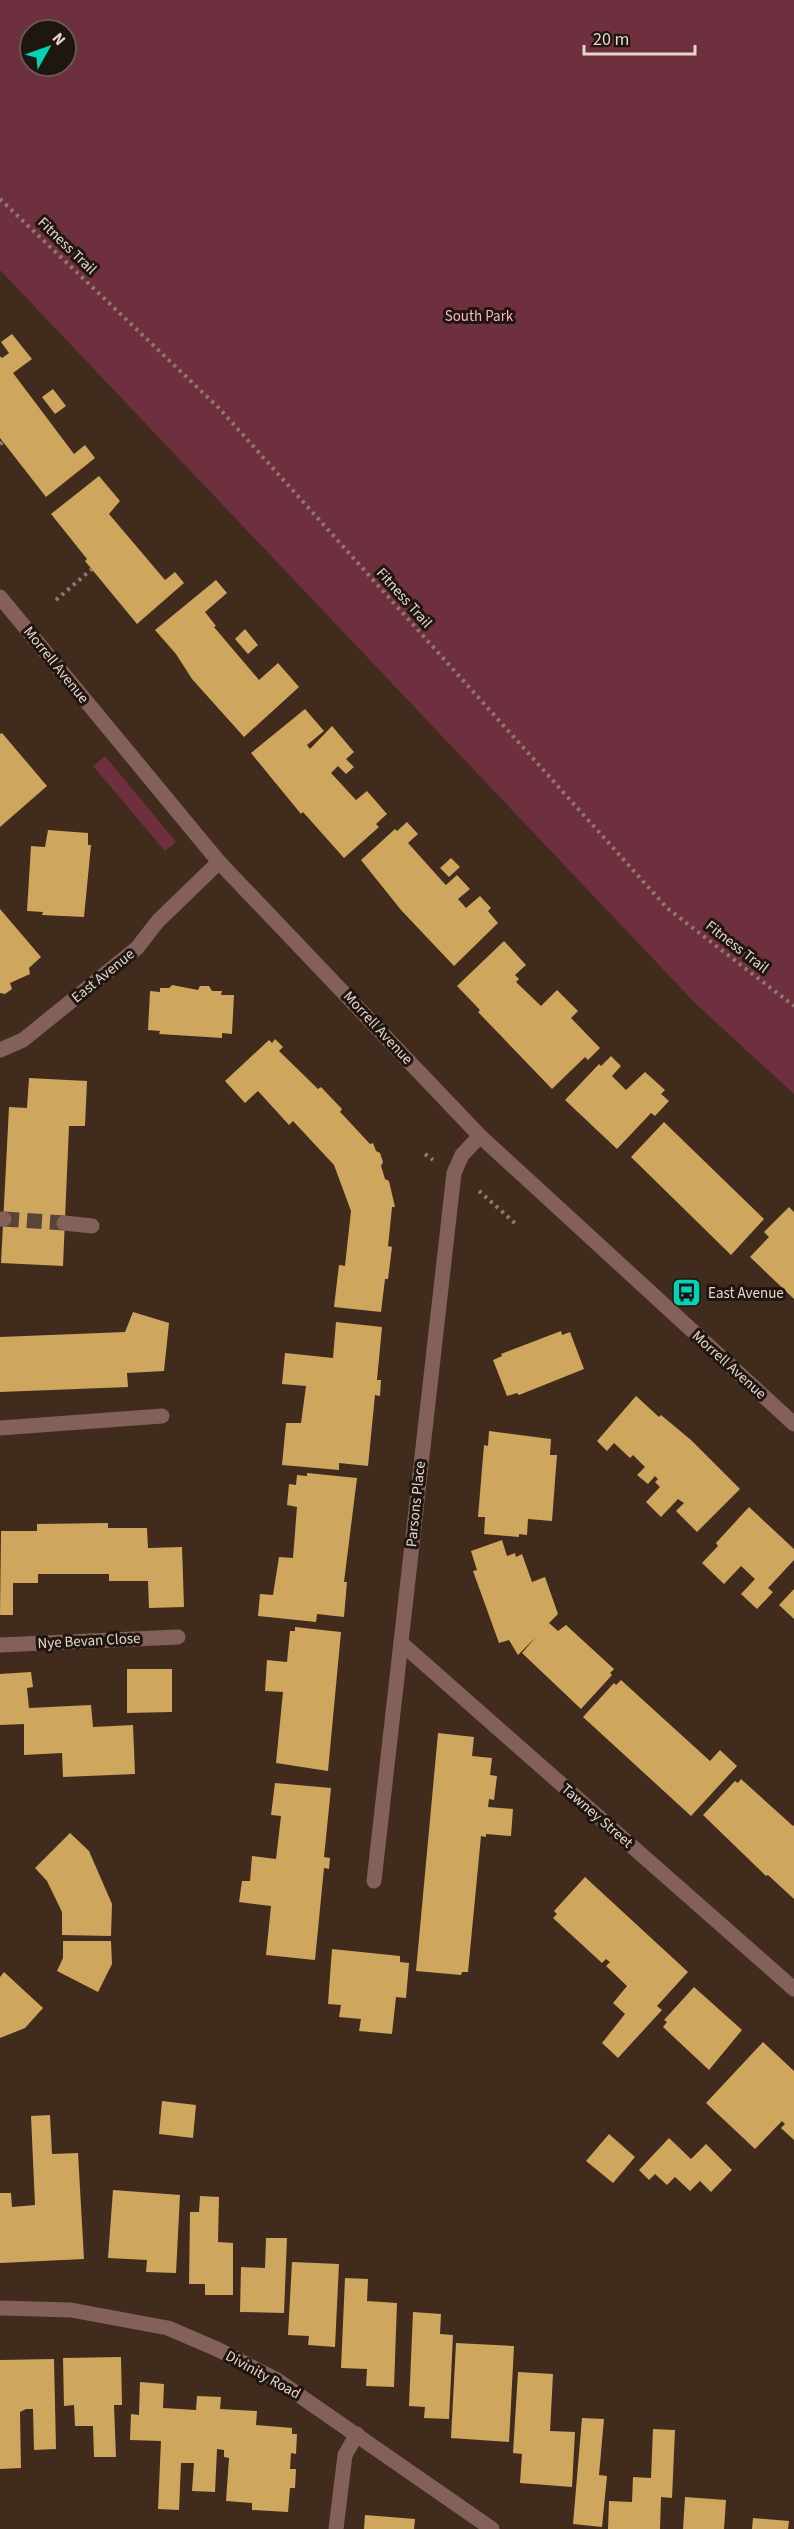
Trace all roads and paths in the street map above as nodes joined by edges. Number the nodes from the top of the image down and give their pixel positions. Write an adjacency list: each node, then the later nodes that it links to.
1 (0, 199): 6 (path, Fitness Trail)
2 (92, 569): 4 (path)
3 (0, 597): 5 (street, Morrell Avenue)
4 (56, 600)
5 (219, 862): 7 (street, East Avenue); 8 (street, Morrell Avenue)
6 (794, 1006)
7 (0, 1050)
8 (480, 1136): 9 (street, Parsons Place); 14 (street, Morrell Avenue)
9 (454, 1173): 11 (path); 17 (street, Parsons Place)
10 (64, 1223): 12 (street)
11 (516, 1224)
12 (92, 1226)
13 (162, 1416): 15 (street)
14 (794, 1424)
15 (0, 1428)
16 (178, 1637): 18 (street, Nye Bevan Close)
17 (401, 1643): 19 (street, Parsons Place); 20 (street, Tawney Street)
18 (0, 1645)
19 (374, 1881)
20 (794, 1989)
21 (0, 2308): 22 (street, Divinity Road)
22 (357, 2434): 23 (street); 24 (street, Divinity Road)
23 (336, 2529)
24 (492, 2529)

